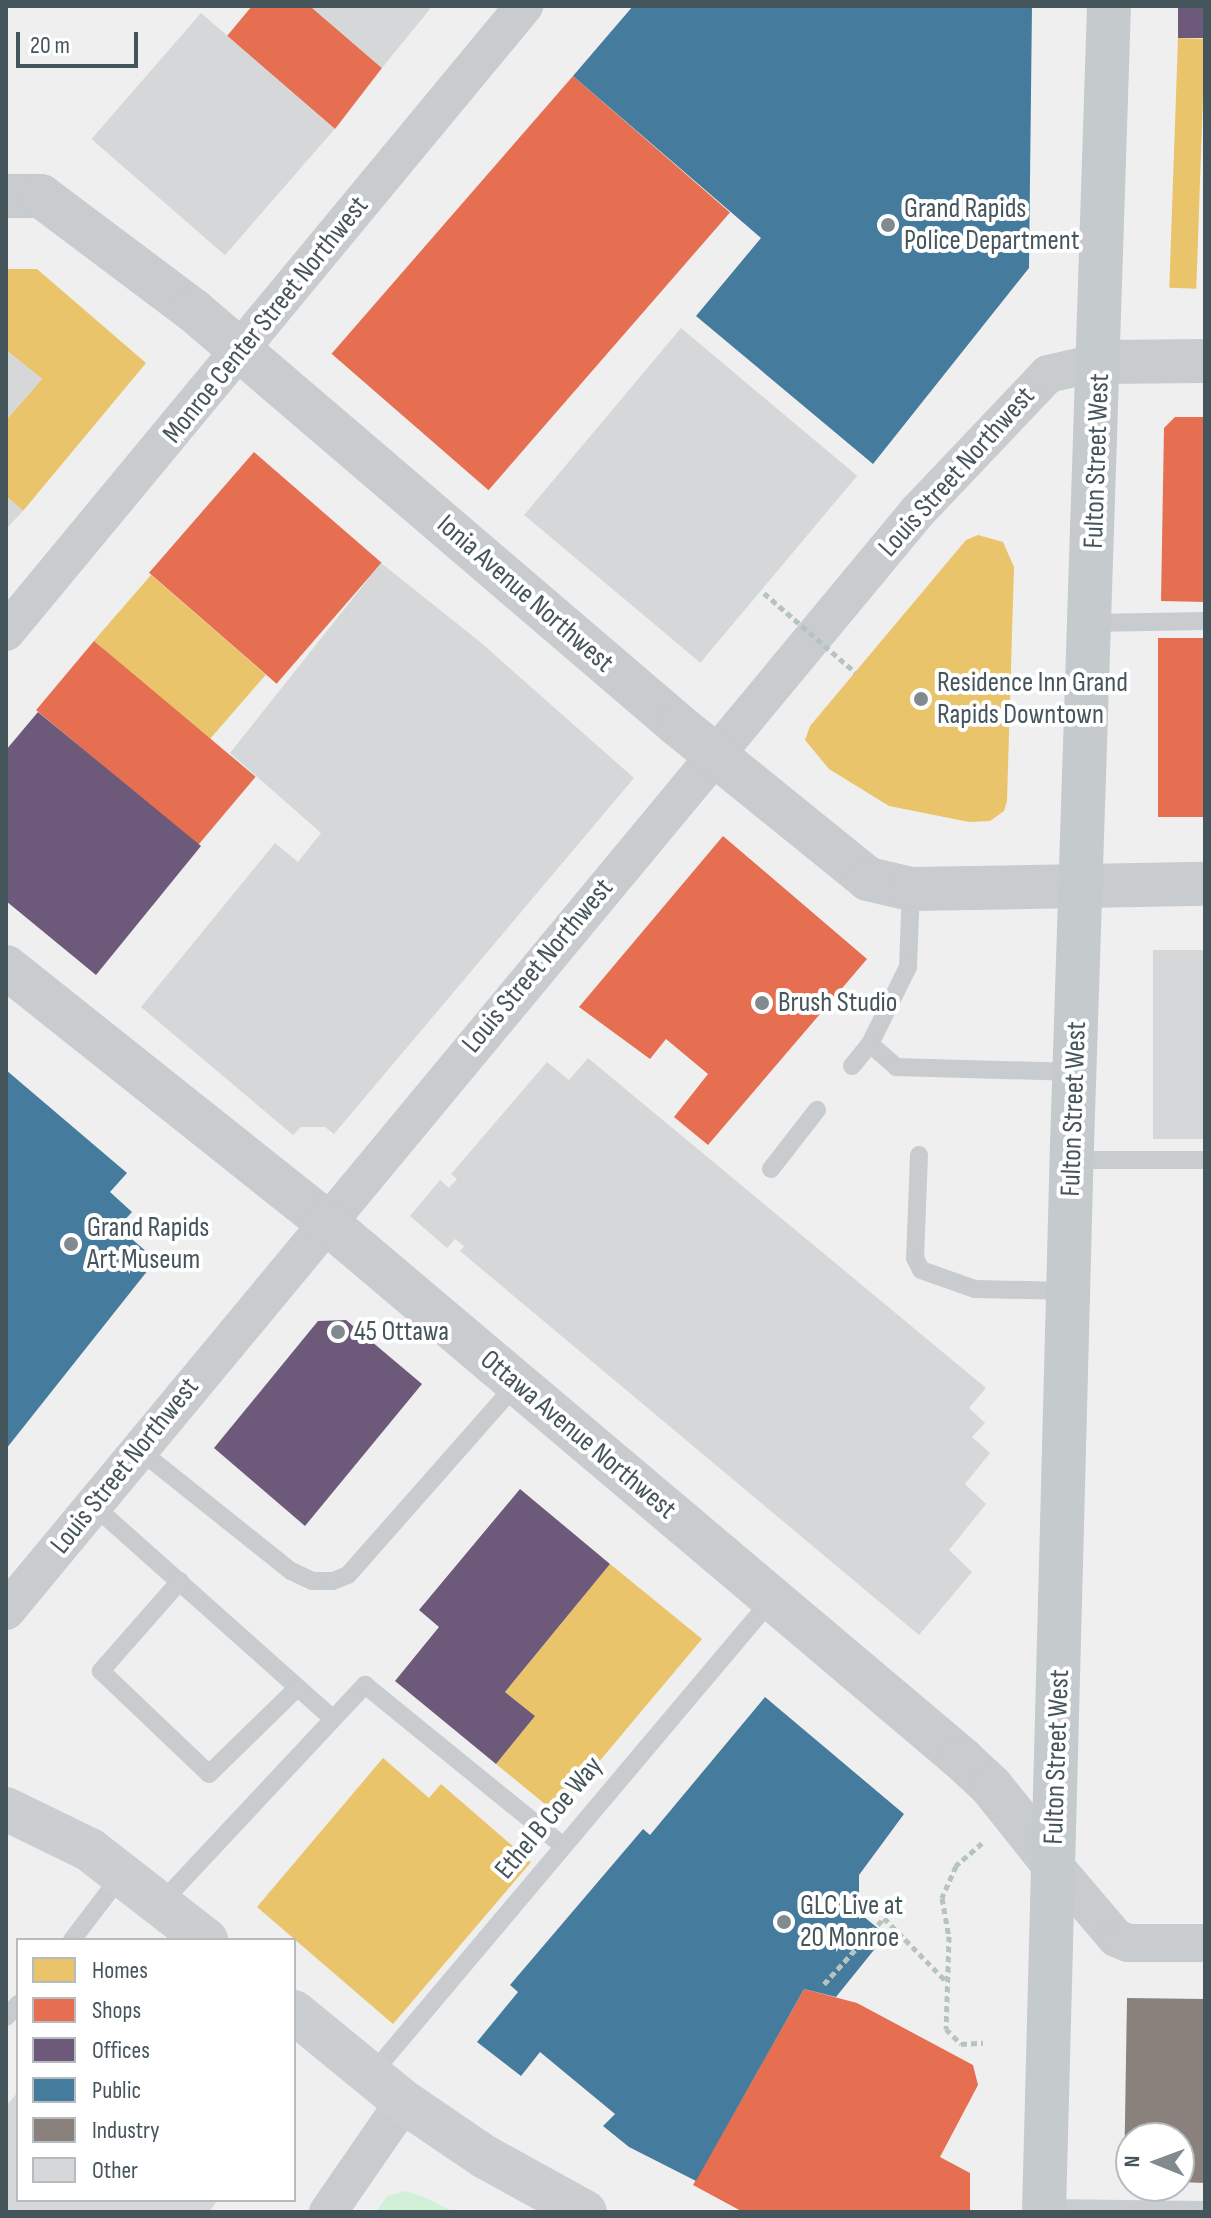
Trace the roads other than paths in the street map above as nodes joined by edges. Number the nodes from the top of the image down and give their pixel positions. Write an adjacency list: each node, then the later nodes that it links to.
1 (524, 6): 4 (street, Monroe Center Street Northwest)
2 (1109, 6): 6 (main road, Fulton Street West)
3 (6, 196): 4 (street, Ionia Avenue Northwest)
4 (242, 350): 9 (street, Monroe Center Street Northwest); 10 (street, Ionia Avenue Northwest)
5 (1205, 361): 6 (street)
6 (1101, 362): 8 (main road, Fulton Street West); 10 (street, Louis Street Northwest)
7 (1205, 621): 8 (lane)
8 (1092, 623): 12 (main road, Fulton Street West)
9 (6, 632)
10 (715, 756): 13 (street, Ionia Avenue Northwest); 23 (street, Louis Street Northwest)
11 (1205, 884): 12 (street, Ionia Avenue Northwest)
12 (1084, 885): 13 (street, Ionia Avenue Northwest); 17 (main road, Fulton Street West)
13 (911, 889): 15 (lane)
14 (6, 967): 23 (street, Ottawa Avenue Northwest)
15 (870, 1044): 16 (lane); 17 (lane)
16 (852, 1066)
17 (1075, 1072): 20 (main road, Fulton Street West)
18 (817, 1110): 22 (lane)
19 (919, 1155): 24 (lane)
20 (1071, 1160): 21 (lane); 24 (main road, Fulton Street West)
21 (1205, 1160)
22 (771, 1169)
23 (325, 1221): 25 (street, Ottawa Avenue Northwest); 26 (street, Louis Street Northwest)
24 (1068, 1291): 35 (main road, Fulton Street West)
25 (517, 1383): 26 (lane); 29 (street, Ottawa Avenue Northwest)
26 (138, 1449): 27 (street, Louis Street Northwest)
27 (93, 1505): 28 (lane); 30 (street, Louis Street Northwest)
28 (180, 1581): 31 (lane); 31 (lane)
29 (772, 1599): 34 (lane, Ethel B Coe Way); 35 (street, Ottawa Avenue Northwest)
30 (6, 1611)
31 (297, 1688): 32 (lane)
32 (331, 1717): 34 (lane); 37 (lane)
33 (6, 1809): 36 (main road)
34 (563, 1846): 42 (lane, Ethel B Coe Way)
35 (1053, 1864): 40 (street); 43 (main road, Fulton Street West)
36 (123, 1873): 37 (main road); 38 (lane)
37 (161, 1903): 39 (main road)
38 (74, 1938)
39 (204, 1938)
40 (1205, 1943)
41 (296, 2014): 42 (main road)
42 (388, 2089): 45 (street); 46 (main road)
43 (1044, 2210): 44 (lane)
44 (1205, 2210)
45 (328, 2212)
46 (585, 2212)

